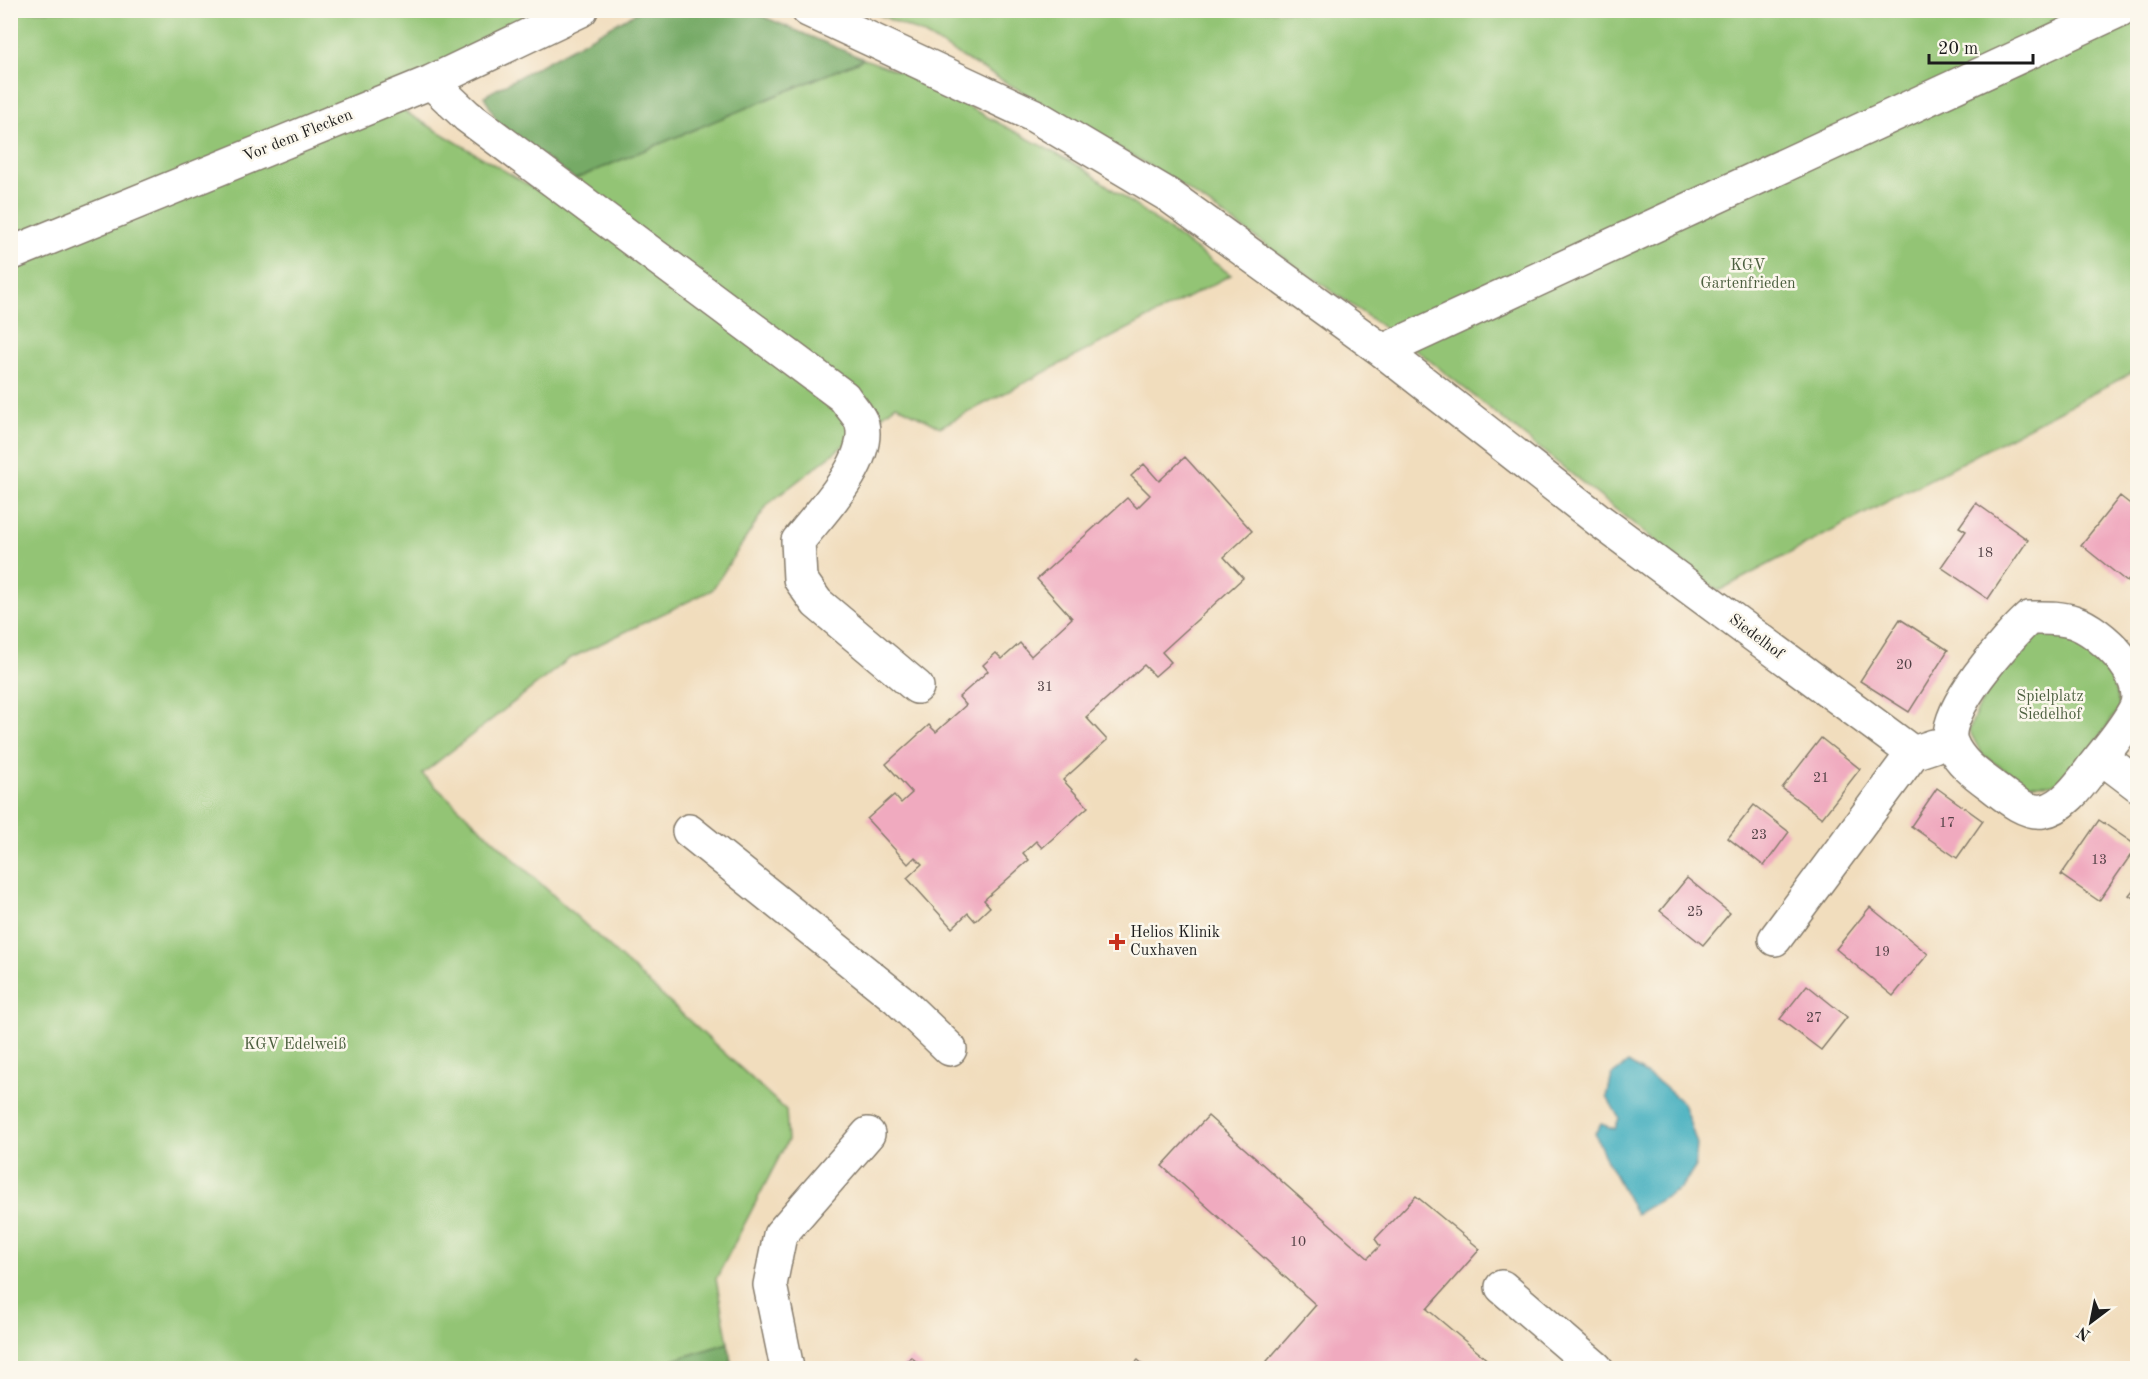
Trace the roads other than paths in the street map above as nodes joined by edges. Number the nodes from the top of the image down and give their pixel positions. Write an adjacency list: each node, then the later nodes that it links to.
1 (581, 10): 4 (street, Vor dem Flecken)
2 (808, 10): 6 (street, Siedelhof)
3 (2120, 10): 6 (street)
4 (431, 82): 5 (street, Vor dem Flecken); 7 (street)
5 (10, 254)
6 (1383, 351): 9 (street, Siedelhof)
7 (917, 687)
8 (1950, 740): 9 (street); 10 (street); 10 (street)
9 (1913, 753): 13 (street)
10 (2101, 758): 11 (street)
11 (2138, 784)
12 (689, 831): 14 (street)
13 (1775, 939)
14 (950, 1049)
15 (868, 1134): 17 (street)
16 (1502, 1287): 18 (street)
17 (787, 1368)
18 (1596, 1368)

